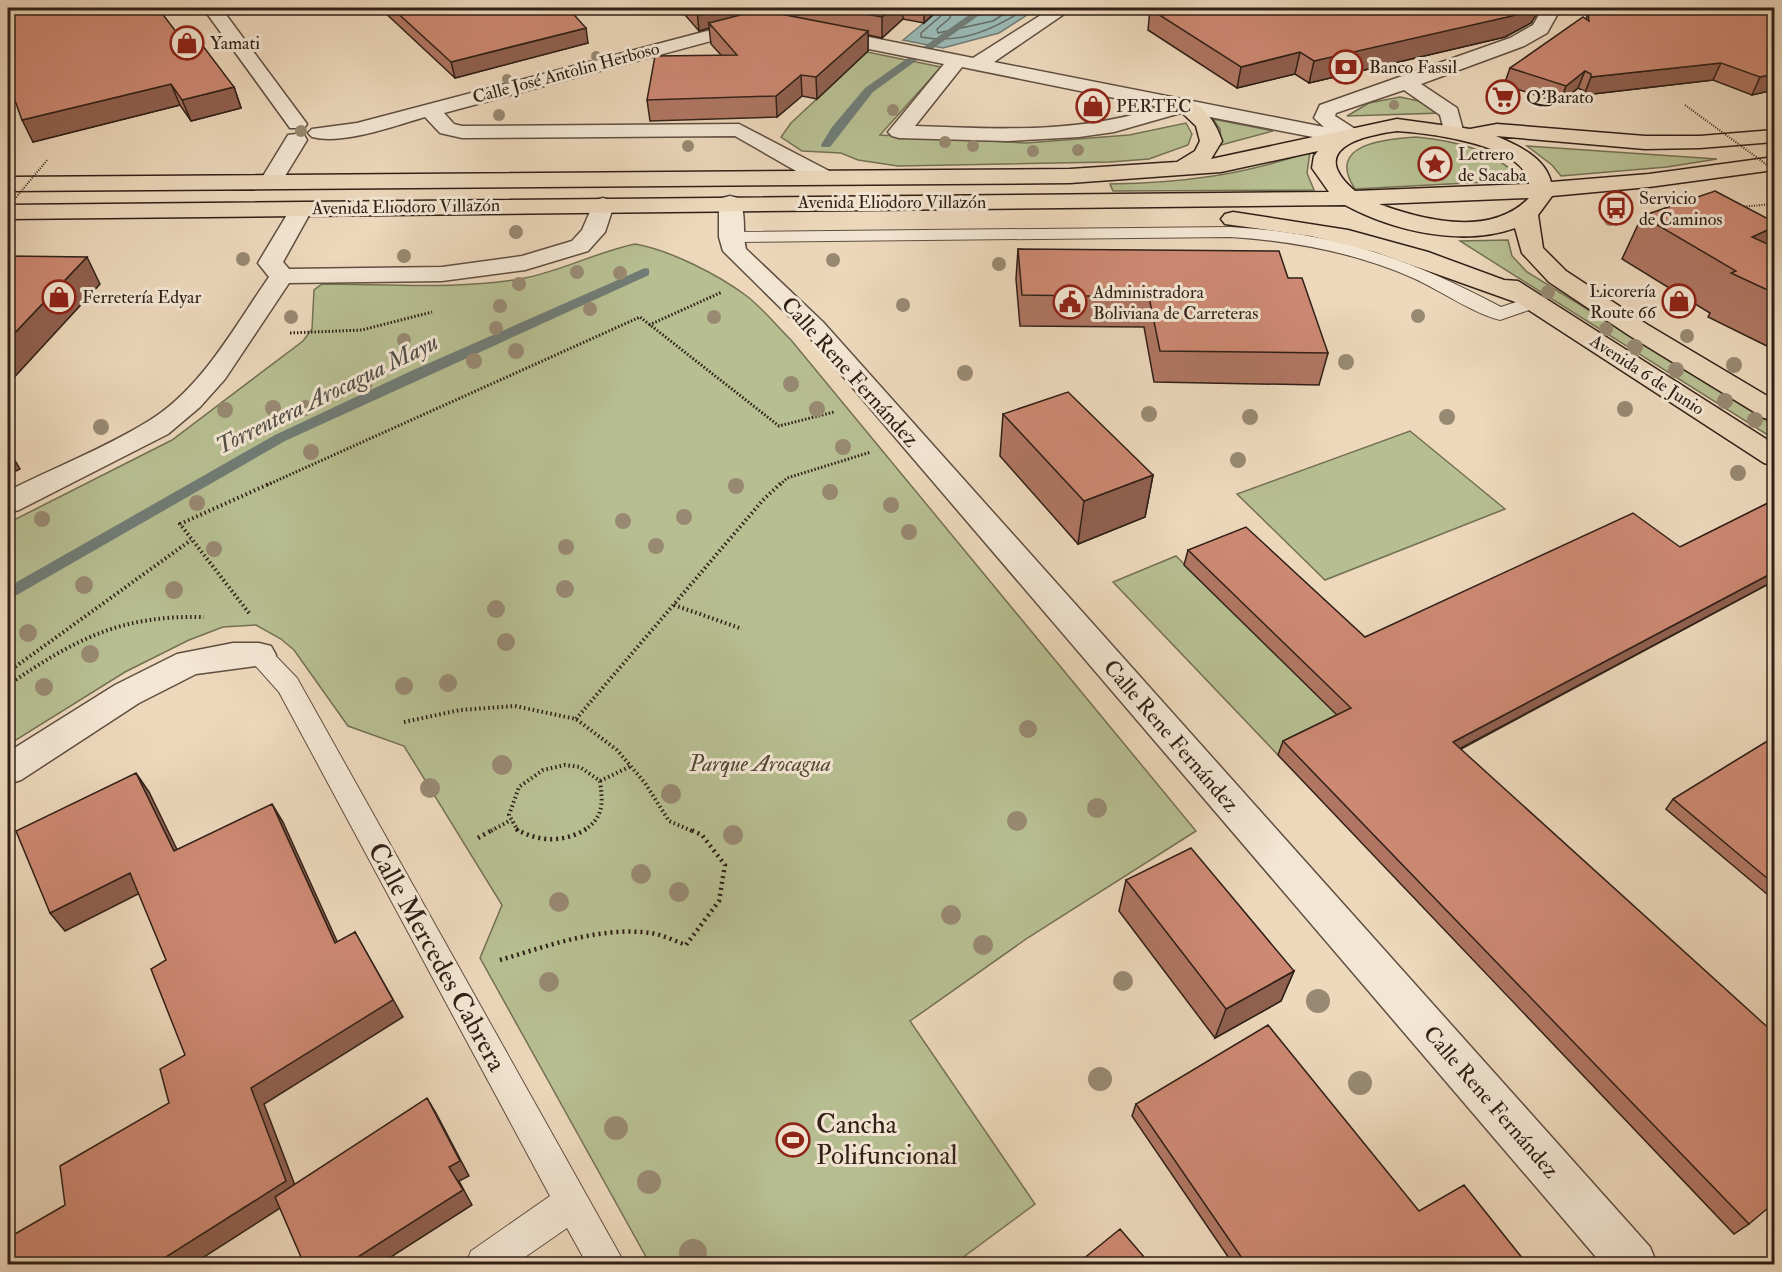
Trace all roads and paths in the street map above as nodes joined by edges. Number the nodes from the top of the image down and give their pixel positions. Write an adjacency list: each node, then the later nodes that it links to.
1 (212, 8): 13 (street)
2 (813, 8): 5 (street, Calle José Antolin Herboso)
3 (1064, 8): 6 (street)
4 (1552, 8): 7 (street)
5 (761, 22): 6 (street); 11 (street, Calle José Antolin Herboso)
6 (967, 62): 8 (street); 8 (street)
7 (1406, 83): 10 (street); 14 (street)
8 (1184, 105): 12 (street); 19 (highway)
9 (1685, 105): 20 (path, bridge)
10 (1327, 109): 12 (street); 16 (street)
11 (430, 110): 13 (street, Calle José Antolin Herboso); 21 (street)
12 (1221, 112): 16 (street)
13 (296, 132): 22 (street)
14 (1458, 132): 15 (highway); 16 (highway, Avenida Eliodoro Villazón); 24 (highway)
15 (1774, 136)
16 (1345, 137): 19 (highway, Avenida Eliodoro Villazón); 25 (highway)
17 (48, 159): 27 (path, bridge)
18 (1774, 163): 24 (highway, Avenida Eliodoro Villazón)
19 (1179, 170): 21 (highway, Avenida Eliodoro Villazón)
20 (1774, 170)
21 (825, 178): 22 (highway, Avenida Eliodoro Villazón)
22 (271, 181): 23 (highway, Avenida Eliodoro Villazón)
23 (8, 184)
24 (1542, 191): 25 (highway, Avenida Eliodoro Villazón); 30 (highway)
25 (1349, 198): 31 (highway); 32 (highway, Avenida Eliodoro Villazón)
26 (603, 205): 28 (highway, Avenida Eliodoro Villazón); 32 (highway, Avenida Eliodoro Villazón); 33 (street)
27 (8, 207)
28 (302, 208): 29 (highway, Avenida Eliodoro Villazón); 34 (street)
29 (8, 212)
30 (1526, 215): 31 (highway); 40 (highway, Avenida 6 de Junio)
31 (1396, 219): 36 (highway, Avenida 6 de Junio)
32 (730, 220): 36 (highway); 36 (lane); 39 (street, Calle Rene Fernández)
33 (484, 270): 34 (street); 38 (path)
34 (282, 276): 38 (street)
35 (722, 292): 37 (path)
36 (1531, 300): 42 (highway, Avenida 6 de Junio)
37 (649, 325): 39 (path); 44 (path)
38 (244, 331): 43 (street)
39 (879, 401): 41 (street, Calle Rene Fernández)
40 (1774, 412)
41 (912, 439): 45 (path); 63 (street, Calle Rene Fernández)
42 (1774, 457)
43 (8, 503)
44 (191, 540): 46 (path); 50 (path)
45 (674, 604): 48 (path); 52 (path)
46 (250, 614)
47 (212, 618): 51 (path)
48 (742, 629)
49 (259, 655): 55 (street); 60 (lane, Calle Mercedes Cabrera)
50 (8, 672)
51 (8, 685)
52 (576, 719): 53 (path); 54 (path)
53 (404, 722)
54 (631, 766): 56 (path); 59 (path)
55 (8, 770)
56 (600, 781): 57 (path); 57 (path)
57 (511, 820): 58 (path)
58 (478, 838)
59 (500, 960)
60 (572, 1203): 61 (lane); 62 (lane, Calle Mercedes Cabrera)
61 (484, 1264)
62 (607, 1264)
63 (1633, 1264)

